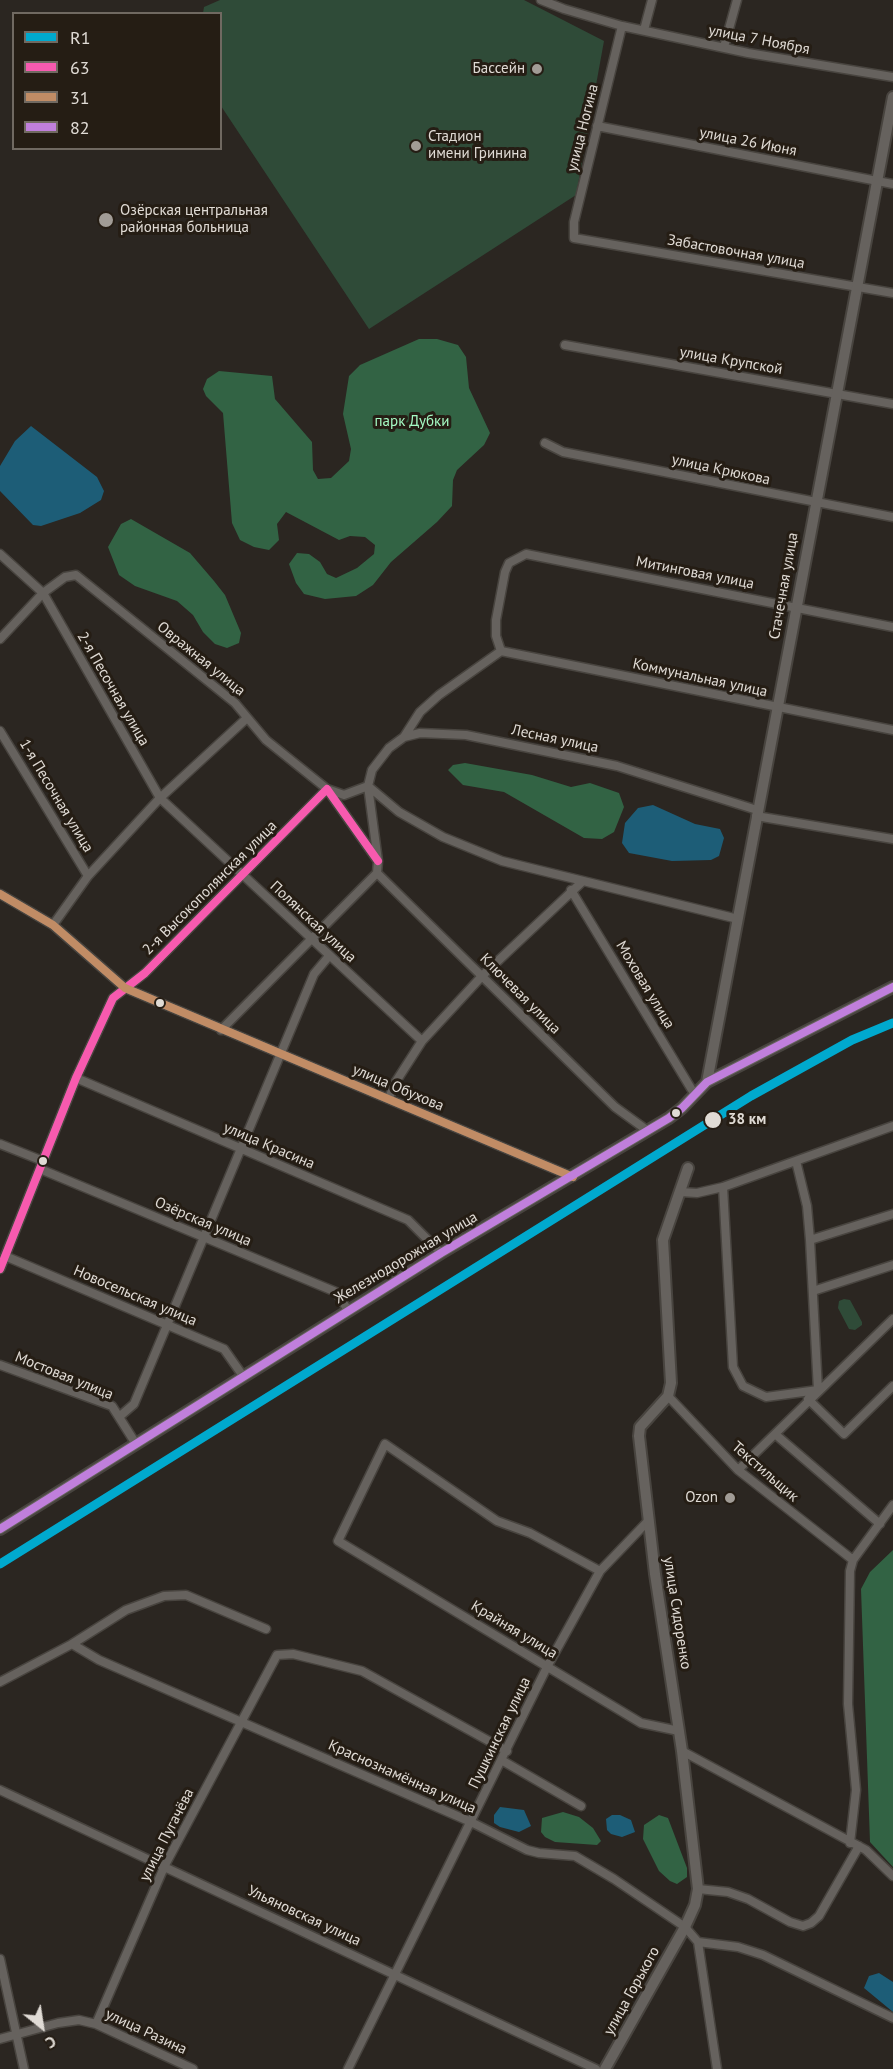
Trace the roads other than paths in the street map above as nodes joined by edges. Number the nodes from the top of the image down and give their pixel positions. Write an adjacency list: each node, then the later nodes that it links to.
1 (542, 0): 5 (street, улица 7 Ноября)
2 (566, 0): 5 (street)
3 (652, 0): 7 (street)
4 (737, 0): 8 (street)
5 (564, 9): 6 (street, улица 7 Ноября)
6 (622, 26): 7 (street, улица 7 Ноября); 11 (street, улица Ногина)
7 (644, 30): 8 (street, улица 7 Ноября)
8 (724, 47): 9 (street, улица 7 Ноября)
9 (893, 77)
10 (893, 97): 12 (street, Стачечная улица)
11 (597, 126): 12 (street, улица 26 Июня); 14 (street, улица Ногина)
12 (877, 181): 13 (street, улица 26 Июня); 15 (street, Стачечная улица)
13 (893, 184)
14 (574, 238): 15 (street, Забастовочная улица)
15 (858, 287): 16 (street, Забастовочная улица); 18 (street, Стачечная улица)
16 (893, 293)
17 (565, 345): 18 (street, улица Крупской)
18 (835, 394): 19 (street, улица Крупской); 21 (street, Стачечная улица)
19 (893, 404)
20 (545, 443): 21 (street, улица Крюкова)
21 (815, 503): 22 (street, улица Крюкова); 25 (street, Стачечная улица)
22 (893, 517)
23 (0, 554): 24 (street, 2-я Песочная улица)
24 (43, 593): 27 (street); 30 (street, Овражная улица); 36 (street, 2-я Песочная улица)
25 (795, 608): 26 (street, Митинговая улица); 28 (street, Митинговая улица); 29 (street, Стачечная улица)
26 (893, 627)
27 (0, 639)
28 (501, 651): 29 (street, Коммунальная улица); 33 (street)
29 (778, 708): 31 (street, Коммунальная улица); 37 (street, Стачечная улица)
30 (248, 718): 35 (street, Овражная улица); 36 (street)
31 (893, 730)
32 (0, 731): 42 (street, 1-я Песочная улица)
33 (404, 737): 34 (street); 37 (street, Лесная улица)
34 (368, 786): 35 (street); 39 (street); 43 (street)
35 (327, 789): 39 (street, Овражная улица); 41 (street, 2-я Высокополянская улица)
36 (160, 798): 41 (street, Полянская улица); 42 (street)
37 (756, 813): 38 (street, Лесная улица); 46 (street, Стачечная улица)
38 (893, 839)
39 (378, 861): 40 (street)
40 (377, 873): 48 (street); 50 (street, Ключевая улица)
41 (241, 874): 48 (street, Полянская улица); 52 (street, 2-я Высокополянская улица)
42 (88, 876): 47 (street)
43 (583, 881): 44 (street); 46 (street)
44 (571, 890): 50 (street); 58 (street, Моховая улица)
45 (0, 894): 47 (street, улица Обухова)
46 (738, 919): 57 (street, Стачечная улица)
47 (53, 925): 52 (street, улица Обухова)
48 (311, 939): 49 (street, Полянская улица); 53 (street)
49 (329, 956): 54 (street, Полянская улица); 55 (street)
50 (483, 975): 54 (street); 61 (street, Ключевая улица)
51 (893, 987): 57 (street, Железнодорожная улица)
52 (125, 988): 53 (street, улица Обухова); 56 (street, 2-я Высокополянская улица)
53 (220, 1030): 55 (street, улица Обухова)
54 (422, 1041): 59 (street)
55 (280, 1054): 59 (street, улица Обухова); 63 (street)
56 (76, 1078): 63 (street, улица Красина); 65 (street, 2-я Высокополянская улица)
57 (707, 1082): 58 (street, Железнодорожная улица)
58 (695, 1095): 61 (street, Железнодорожная улица)
59 (389, 1098): 67 (street, улица Обухова)
60 (893, 1126): 64 (street)
61 (648, 1131): 67 (street, Железнодорожная улица)
62 (0, 1144): 65 (street, Озёрская улица)
63 (241, 1148): 71 (street); 73 (street, улица Красина)
64 (796, 1161): 68 (street); 72 (street)
65 (42, 1165): 71 (street, Озёрская улица); 74 (street, 2-я Высокополянская улица)
66 (688, 1168): 69 (street)
67 (573, 1177): 73 (street, Железнодорожная улица)
68 (723, 1187): 69 (street); 84 (street)
69 (680, 1192): 85 (street)
70 (893, 1214): 72 (street)
71 (204, 1237): 78 (street, Озёрская улица); 80 (street)
72 (810, 1240): 77 (street)
73 (441, 1253): 78 (street, Железнодорожная улица)
74 (5, 1256): 76 (street, 2-я Высокополянская улица); 80 (street, Новосельская улица)
75 (893, 1265): 77 (street)
76 (0, 1269)
77 (813, 1291): 84 (street)
78 (348, 1310): 82 (street, Железнодорожная улица)
79 (893, 1318): 84 (street)
80 (169, 1324): 82 (street, Новосельская улица); 87 (street)
81 (0, 1365): 87 (street, Мостовая улица)
82 (243, 1376): 89 (street, Железнодорожная улица)
83 (893, 1386): 86 (street)
84 (818, 1390): 86 (street)
85 (668, 1396): 90 (street, Текстильщик); 92 (street, улица Сидоренко)
86 (808, 1399): 88 (street)
87 (119, 1417): 89 (street, Мостовая улица)
88 (775, 1434): 90 (street); 93 (street)
89 (136, 1444): 94 (street, Железнодорожная улица)
90 (738, 1470): 95 (street, Текстильщик)
91 (893, 1505): 93 (street)
92 (649, 1520): 96 (street, Пушкинская улица); 102 (street, улица Сидоренко)
93 (880, 1524): 95 (street)
94 (0, 1528)
95 (853, 1560): 109 (street)
96 (600, 1571): 99 (street, Пушкинская улица); 99 (street, Крайняя улица)
97 (266, 1629): 98 (street)
98 (72, 1644): 100 (street); 101 (street, Краснознамённая улица)
99 (548, 1665): 102 (street, Крайняя улица); 103 (street, Пушкинская улица)
100 (0, 1682)
101 (242, 1721): 103 (street, улица Пугачёва); 108 (street, Краснознамённая улица); 110 (street, улица Пугачёва)
102 (679, 1731): 104 (street, улица Сидоренко)
103 (507, 1751): 105 (street, Пушкинская улица)
104 (682, 1752): 109 (street); 112 (street, улица Сидоренко)
105 (503, 1761): 107 (street); 108 (street, Пушкинская улица)
106 (0, 1790): 110 (street, Ульяновская улица)
107 (581, 1806)
108 (471, 1822): 113 (street, Краснознамённая улица); 116 (street, Пушкинская улица)
109 (854, 1844): 111 (street); 112 (street)
110 (165, 1866): 116 (street, Ульяновская улица); 118 (street, улица Пугачёва)
111 (893, 1876)
112 (698, 1889): 113 (street, улица Сидоренко)
113 (685, 1927): 114 (street); 125 (street, улица Горького)
114 (698, 1942): 117 (street); 126 (street)
115 (0, 1959): 119 (street)
116 (396, 1974): 123 (street, Пушкинская улица); 124 (street, Ульяновская улица)
117 (893, 2018)
118 (96, 2024): 119 (street, улица Разина); 122 (street, улица Разина)
119 (17, 2033): 120 (street, улица Разина); 121 (street)
120 (0, 2039)
121 (24, 2069)
122 (193, 2069)
123 (348, 2069)
124 (596, 2069)
125 (605, 2069)
126 (717, 2069)

